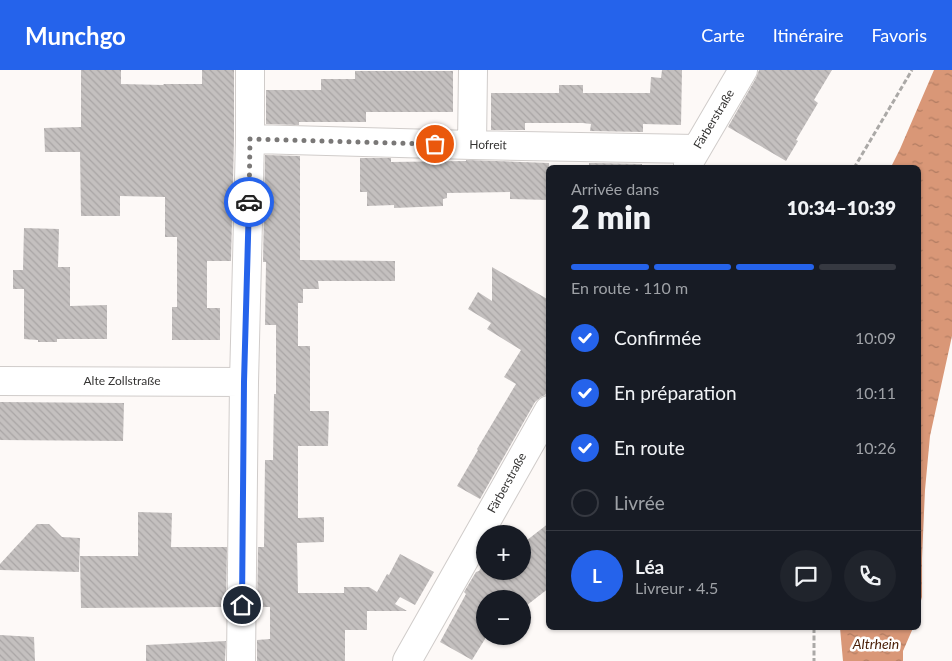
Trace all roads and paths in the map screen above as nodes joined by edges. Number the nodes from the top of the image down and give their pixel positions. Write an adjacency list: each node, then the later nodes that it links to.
1 (250, 70): 5 (street)
2 (473, 70): 6 (street)
3 (743, 70): 7 (street, Färberstraße)
4 (912, 70): 8 (path)
5 (250, 139): 6 (street, Hofreit); 10 (street)
6 (472, 145): 7 (street, Hofreit)
7 (691, 158)
8 (856, 165)
9 (0, 381): 10 (street, Alte Zollstraße)
10 (244, 382): 13 (street)
11 (546, 415): 14 (street, Färberstraße)
12 (814, 630): 15 (path)
13 (241, 661)
14 (407, 661)
15 (814, 661)

